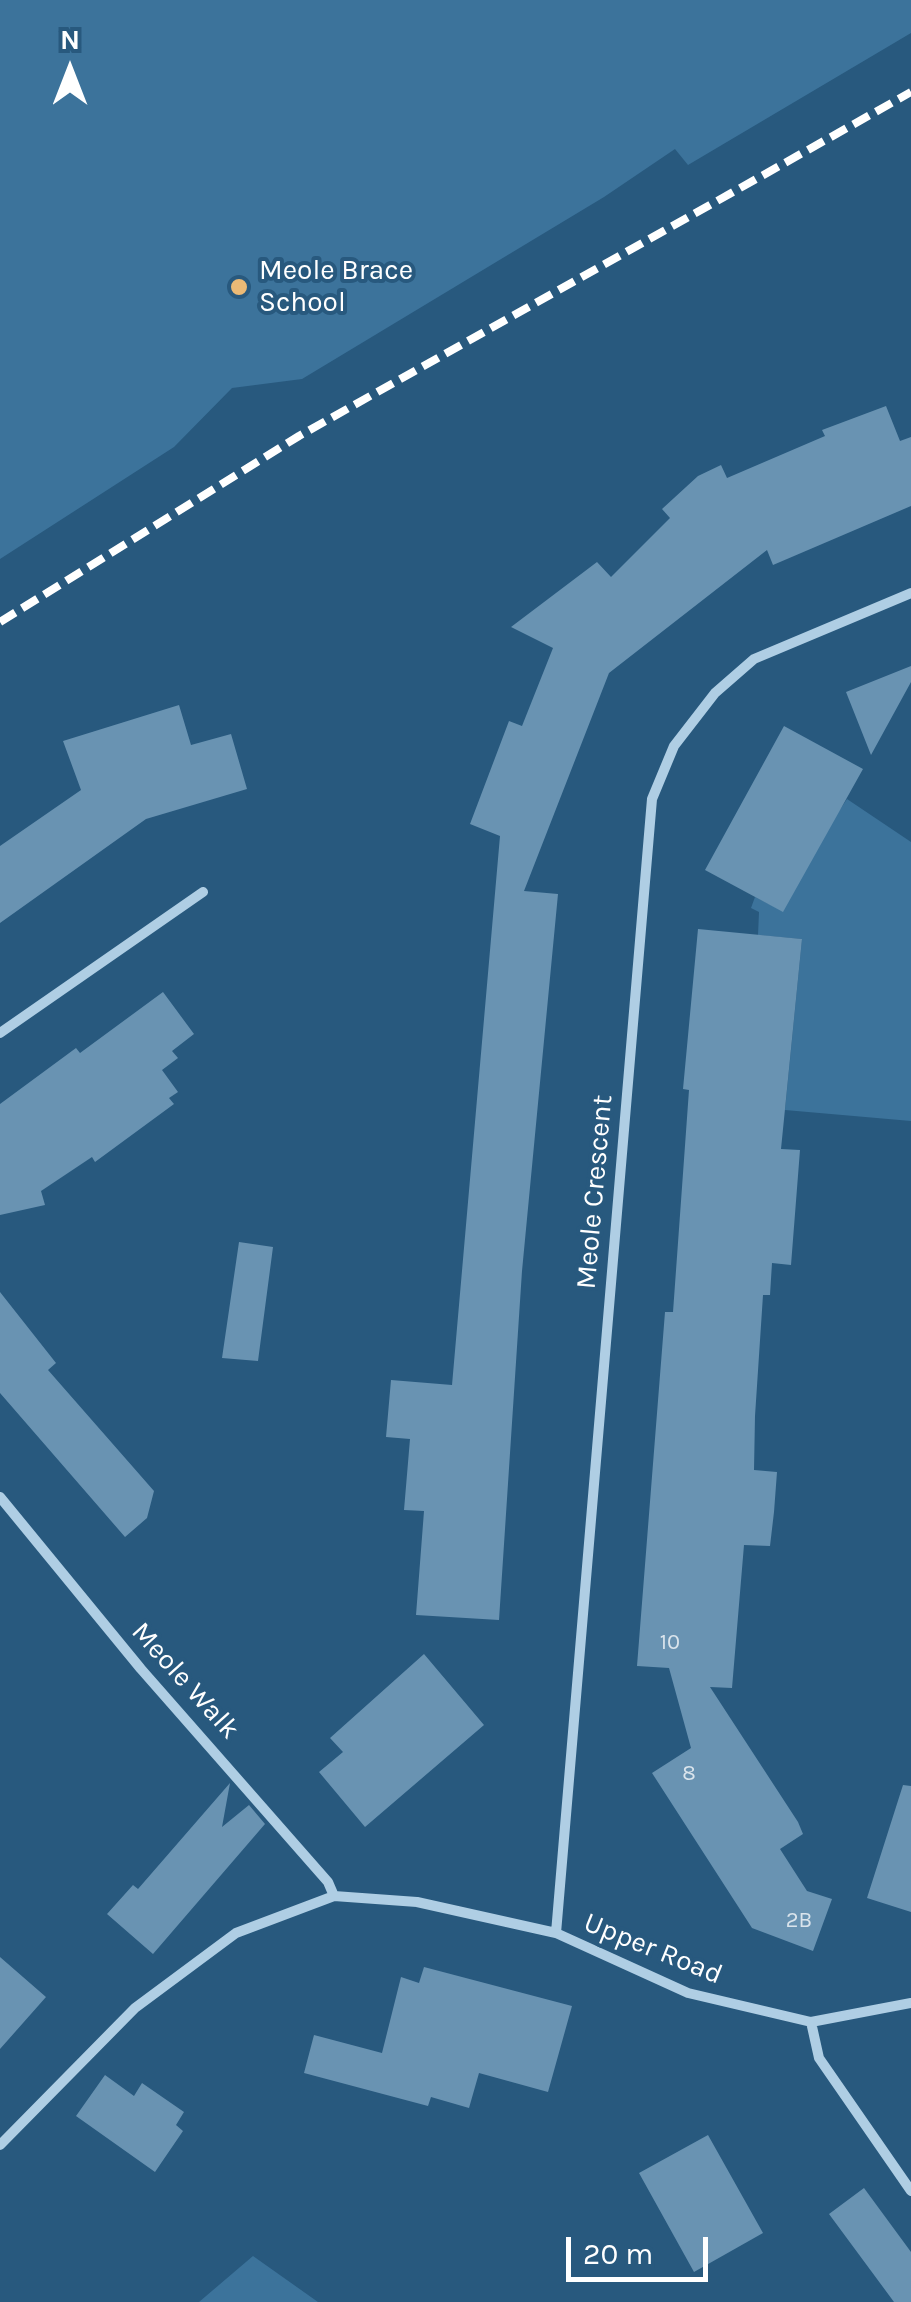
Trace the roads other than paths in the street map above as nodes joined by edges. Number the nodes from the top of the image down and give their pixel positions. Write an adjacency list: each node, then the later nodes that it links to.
1 (911, 593): 6 (street, Meole Crescent)
2 (203, 892): 3 (street)
3 (0, 1033)
4 (0, 1497): 5 (street, Meole Walk)
5 (334, 1896): 6 (street, Upper Road); 9 (street)
6 (556, 1933): 8 (street, Upper Road)
7 (911, 2002): 8 (street, Upper Road)
8 (811, 2022): 10 (street)
9 (0, 2146)
10 (911, 2191)

